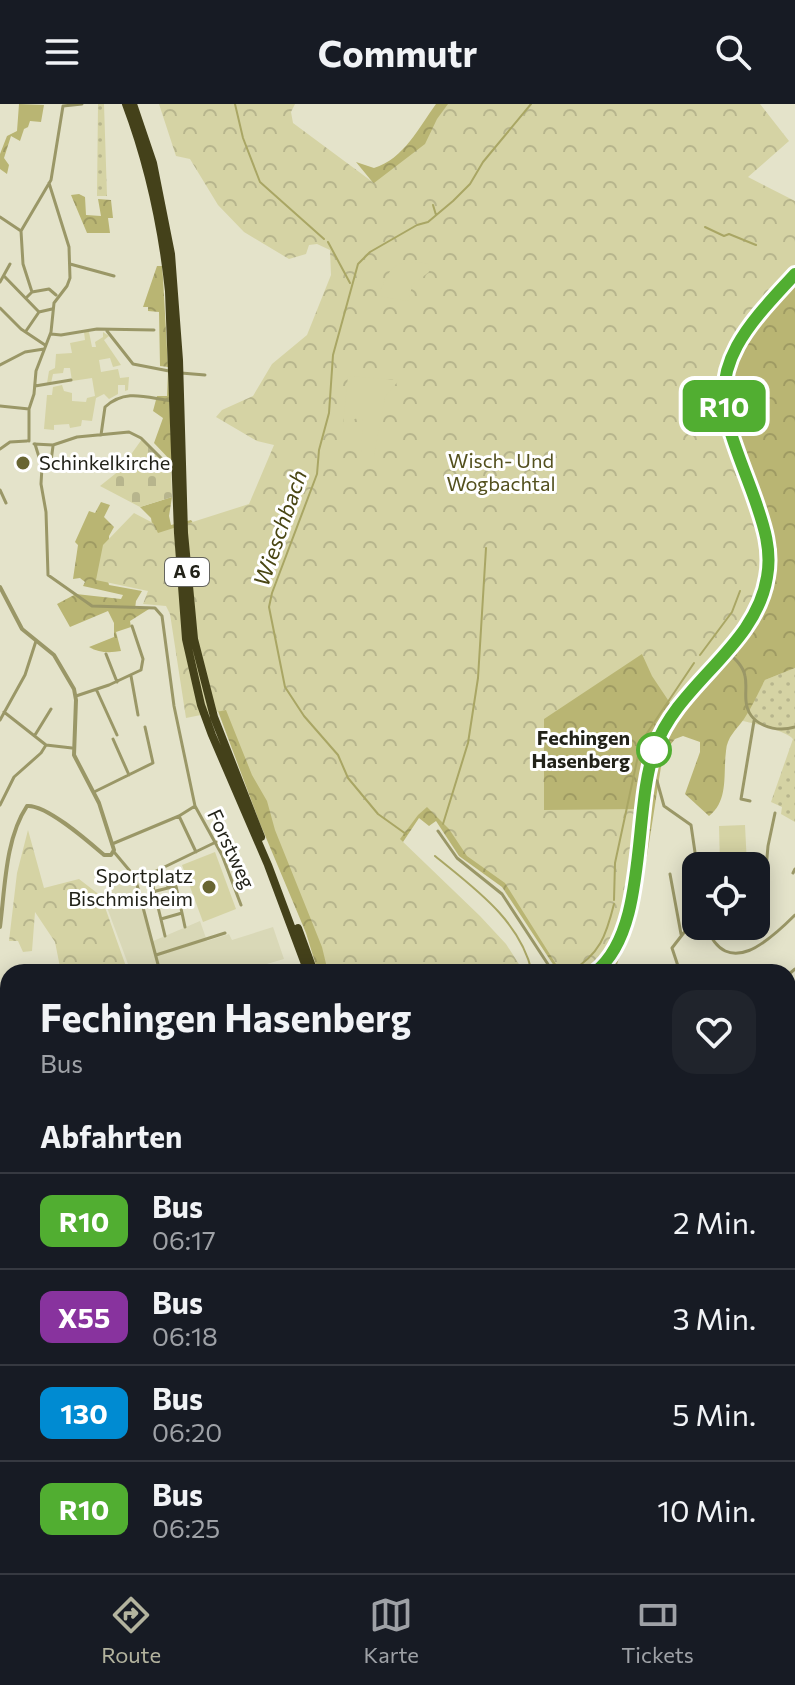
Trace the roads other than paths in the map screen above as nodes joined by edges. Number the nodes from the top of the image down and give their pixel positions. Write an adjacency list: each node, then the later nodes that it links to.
1 (82, 104): 4 (street)
2 (126, 104): 24 (highway, A 6)
3 (133, 104): 24 (highway, A 6)
4 (49, 183): 6 (street); 8 (street)
5 (0, 217): 6 (street)
6 (21, 231): 13 (street)
7 (10, 264): 10 (street)
8 (70, 264): 11 (street); 14 (street)
9 (795, 274): 46 (main road)
10 (4, 276): 12 (street); 15 (street)
11 (114, 276)
12 (0, 282)
13 (32, 292): 14 (street); 15 (street)
14 (57, 296): 17 (street)
15 (26, 298): 18 (street)
16 (0, 308): 20 (street)
17 (52, 309): 18 (street); 22 (street)
18 (39, 312): 20 (street)
19 (154, 330): 21 (street)
20 (26, 331): 23 (street)
21 (107, 331): 22 (street); 26 (street)
22 (51, 334): 23 (street)
23 (44, 347): 25 (street); 28 (street)
24 (175, 360): 68 (highway, A 6); 68 (highway, A 6)
25 (0, 365)
26 (205, 375)
27 (71, 380): 28 (street)
28 (35, 386): 31 (street)
29 (187, 403): 32 (street)
30 (0, 406): 31 (street)
31 (29, 409): 33 (street)
32 (101, 435): 35 (street); 38 (street)
33 (29, 441): 34 (street); 36 (street)
34 (35, 444): 35 (street); 37 (street)
35 (53, 445): 37 (street)
36 (1, 447)
37 (42, 467): 67 (street, Forstweg)
38 (188, 474)
39 (0, 490): 40 (street)
40 (6, 503)
41 (0, 587): 42 (street)
42 (6, 601): 43 (street); 45 (street)
43 (0, 605)
44 (132, 626): 48 (street)
45 (36, 641): 51 (street); 53 (street)
46 (726, 651): 56 (street); 63 (main road)
47 (106, 654): 49 (street)
48 (130, 676): 49 (street); 54 (street)
49 (117, 682): 50 (street)
50 (96, 690): 51 (street); 62 (street)
51 (76, 696): 61 (street)
52 (51, 709): 59 (street)
53 (4, 712): 55 (street); 59 (street)
54 (138, 715)
55 (0, 720)
56 (756, 720): 58 (street); 65 (street)
57 (145, 727): 62 (street)
58 (795, 727)
59 (35, 735): 60 (street)
60 (46, 745): 61 (street); 66 (street)
61 (72, 748): 64 (street)
62 (129, 775): 64 (street)
63 (648, 776): 76 (street); 100 (main road)
64 (94, 792): 73 (street)
65 (750, 801)
66 (0, 805)
67 (195, 806): 70 (street); 72 (street, Forstweg)
68 (246, 808): 97 (highway, A 6); 98 (highway, A 6)
69 (775, 813): 77 (street)
70 (179, 816): 73 (street); 75 (street)
71 (438, 831): 99 (street)
72 (216, 842): 75 (street); 83 (street, Forstweg)
73 (112, 844): 74 (street)
74 (114, 852): 80 (street); 87 (street)
75 (196, 852): 78 (street)
76 (695, 852)
77 (767, 852)
78 (150, 874): 80 (street); 81 (street); 82 (street)
79 (670, 874): 90 (street)
80 (135, 877): 95 (street)
81 (168, 887): 82 (street); 84 (street)
82 (154, 891): 86 (street)
83 (241, 905)
84 (182, 913): 86 (street); 88 (street)
85 (795, 915): 92 (street)
86 (161, 919): 91 (street)
87 (0, 927)
88 (185, 927)
89 (225, 933): 95 (street)
90 (681, 934): 101 (street)
91 (165, 936)
92 (770, 939)
93 (713, 940): 94 (street)
94 (769, 940)
95 (155, 955): 96 (street)
96 (158, 964)
97 (305, 964)
98 (311, 964)
99 (548, 964)
100 (603, 964)
101 (677, 964)

